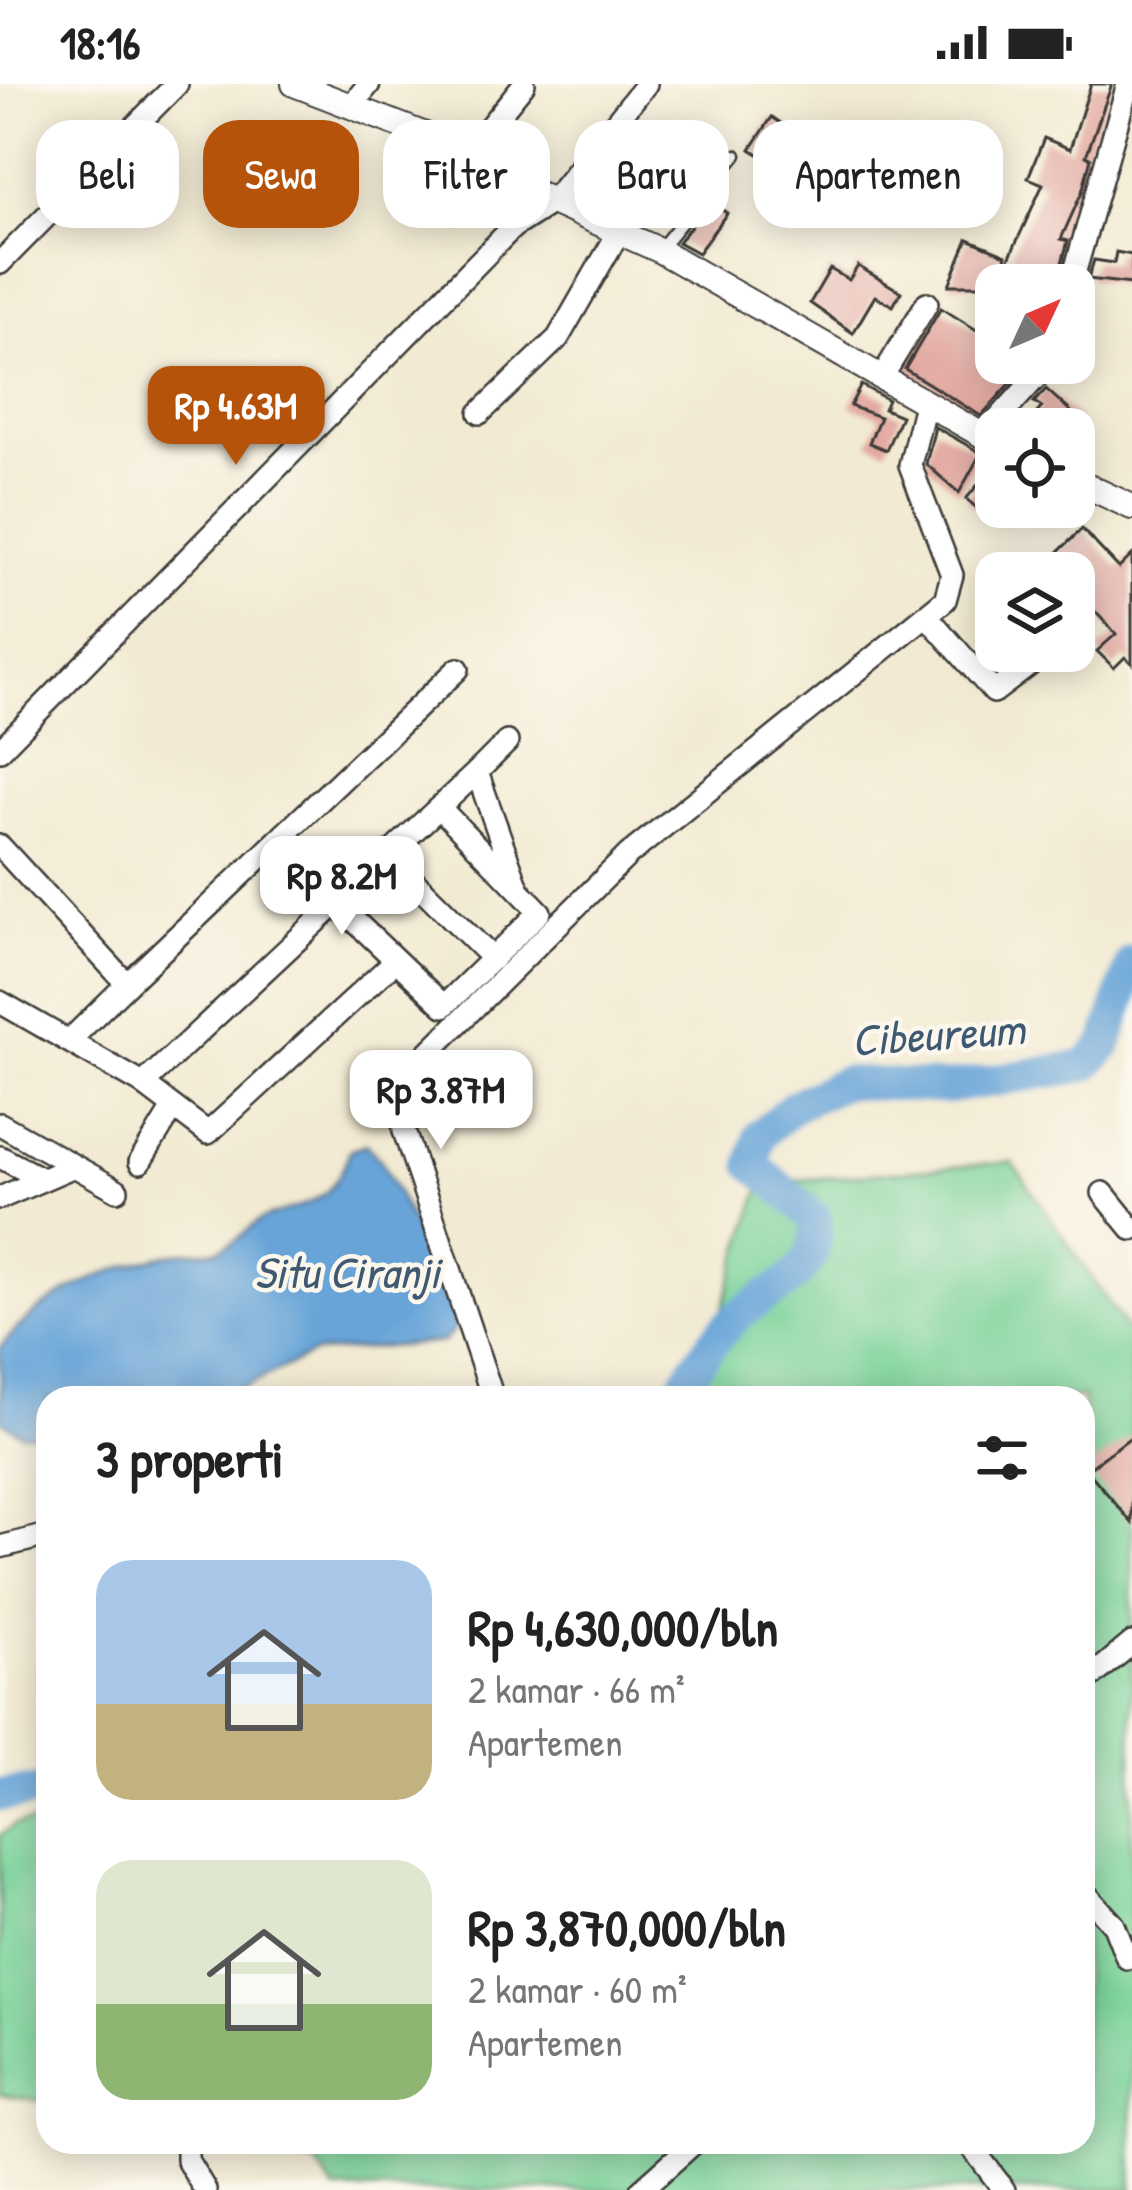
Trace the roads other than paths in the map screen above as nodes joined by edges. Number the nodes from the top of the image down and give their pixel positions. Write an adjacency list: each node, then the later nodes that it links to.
1 (177, 84): 14 (street)
2 (294, 84): 7 (street)
3 (370, 84): 7 (street)
4 (524, 84): 9 (street)
5 (646, 84): 11 (street)
6 (1128, 84): 15 (street)
7 (351, 106): 8 (street)
8 (387, 120)
9 (495, 120)
10 (736, 154): 13 (lane)
11 (552, 202): 12 (street); 31 (street)
12 (620, 230): 13 (street); 21 (street)
13 (659, 250): 17 (street)
14 (3, 253)
15 (1077, 264)
16 (927, 303): 17 (street)
17 (882, 376): 19 (street)
18 (1032, 384): 20 (street)
19 (925, 404): 22 (street); 25 (street)
20 (1013, 408)
21 (480, 413)
22 (975, 431)
23 (1095, 490): 24 (street)
24 (1132, 507)
25 (927, 616): 27 (street); 54 (street)
26 (458, 669): 40 (street)
27 (975, 670)
28 (976, 672): 29 (street)
29 (1020, 672)
30 (507, 742): 32 (street)
31 (0, 750)
32 (477, 772): 33 (street); 36 (street)
33 (440, 808): 35 (street); 36 (street)
34 (0, 846): 40 (street)
35 (388, 855): 37 (street); 38 (street)
36 (518, 888): 38 (street)
37 (337, 904): 39 (street); 43 (street)
38 (493, 959): 39 (street)
39 (394, 962): 44 (street)
40 (127, 984): 42 (street)
41 (0, 1002): 42 (street)
42 (69, 1041): 43 (street)
43 (142, 1084): 44 (street)
44 (173, 1108): 47 (street)
45 (0, 1124): 48 (street)
46 (0, 1156): 49 (street)
47 (140, 1162)
48 (74, 1166): 49 (street); 50 (street)
49 (40, 1178): 52 (street)
50 (117, 1190)
51 (1103, 1193): 53 (street)
52 (0, 1198)
53 (1132, 1229)
54 (489, 1386)
55 (36, 1538): 56 (street)
56 (0, 1547)
57 (1132, 1643): 58 (street)
58 (1095, 1674)
59 (1095, 1904): 60 (street)
60 (1127, 1958)
61 (187, 2154): 65 (street)
62 (683, 2154): 64 (street)
63 (977, 2154): 66 (street)
64 (652, 2186)
65 (205, 2190)
66 (1004, 2190)

